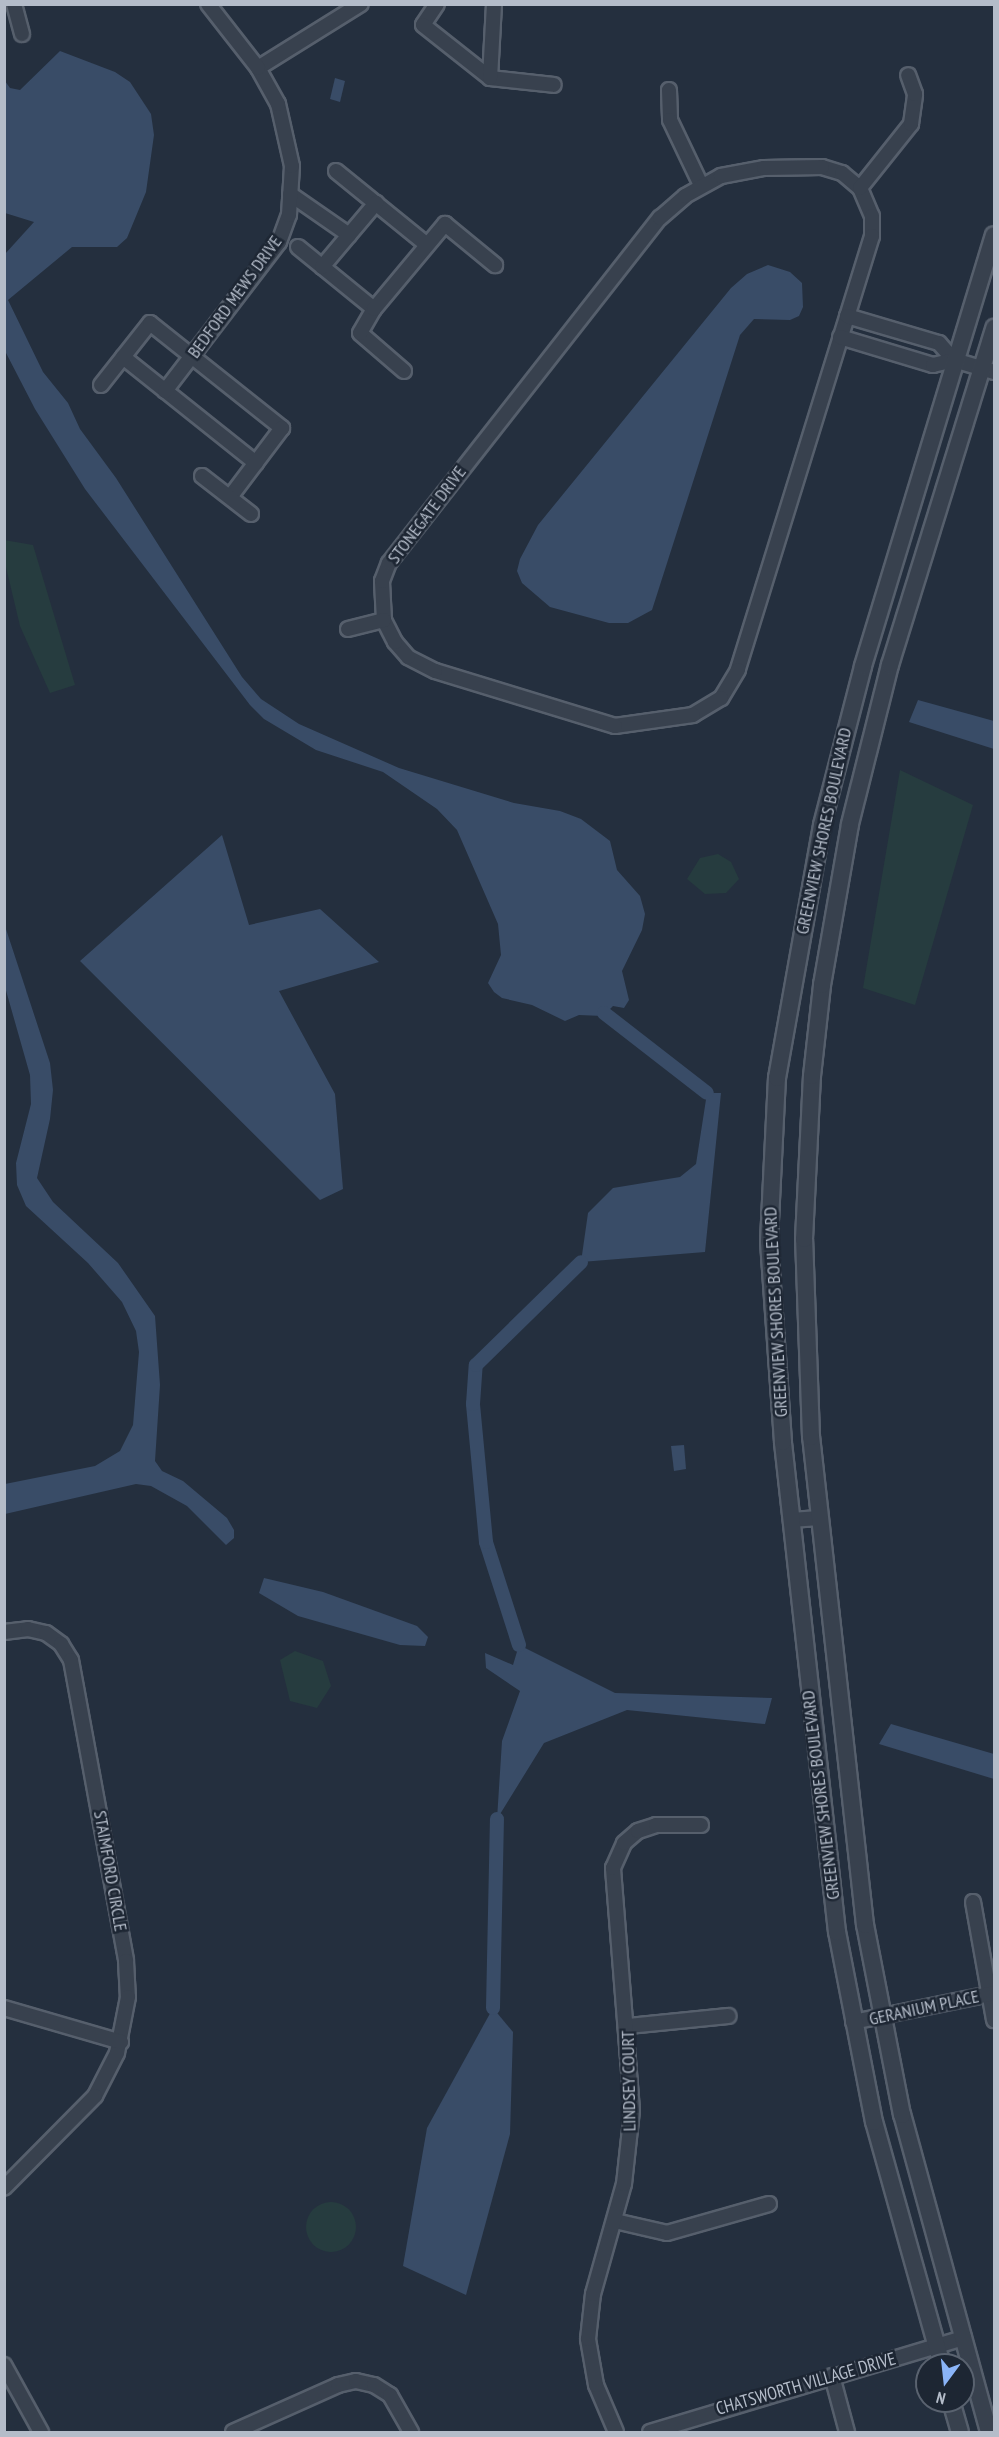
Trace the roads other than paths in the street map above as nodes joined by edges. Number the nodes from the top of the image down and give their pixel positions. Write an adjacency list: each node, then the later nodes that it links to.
1 (14, 4): 6 (street)
2 (208, 4): 7 (street, BEDFORD MEWS DRIVE)
3 (361, 4): 7 (street)
4 (437, 4): 9 (street)
5 (494, 4): 9 (street)
6 (21, 34)
7 (258, 68): 15 (street, BEDFORD MEWS DRIVE)
8 (908, 75): 14 (street)
9 (490, 78): 10 (street)
10 (554, 85)
11 (669, 90): 13 (street)
12 (336, 171): 16 (street)
13 (701, 185): 14 (street, STONEGATE DRIVE); 38 (street, STONEGATE DRIVE)
14 (860, 188): 24 (street, STONEGATE DRIVE)
15 (291, 194): 17 (street); 28 (street, BEDFORD MEWS DRIVE)
16 (376, 203): 17 (street); 19 (street)
17 (349, 235): 22 (street)
18 (994, 235): 29 (street, GREENVIEW SHORES BOULEVARD)
19 (427, 245): 21 (street); 23 (street)
20 (298, 247): 22 (street)
21 (495, 265)
22 (321, 267): 23 (street)
23 (374, 309): 31 (street)
24 (847, 315): 26 (street, STONEGATE DRIVE); 29 (street)
25 (994, 328): 30 (street, GREENVIEW SHORES BOULEVARD)
26 (840, 337): 29 (street); 38 (street, STONEGATE DRIVE)
27 (123, 357): 28 (street); 32 (street); 33 (street)
28 (192, 357): 33 (street, BEDFORD MEWS DRIVE); 34 (street)
29 (954, 360): 30 (street); 41 (street, GREENVIEW SHORES BOULEVARD)
30 (988, 370): 40 (street, GREENVIEW SHORES BOULEVARD)
31 (404, 371)
32 (101, 385)
33 (165, 391): 34 (street)
34 (256, 463): 36 (street)
35 (202, 476): 36 (street)
36 (230, 497): 37 (street)
37 (251, 514)
38 (384, 620): 39 (street)
39 (348, 629)
40 (819, 1518): 41 (street); 48 (street, GREENVIEW SHORES BOULEVARD)
41 (791, 1520): 50 (street, GREENVIEW SHORES BOULEVARD)
42 (4, 1632): 52 (street, STAIMFORD CIRCLE)
43 (701, 1826): 51 (street, LINDSEY COURT)
44 (973, 1902): 45 (street)
45 (992, 1994): 48 (street, GERANIUM PLACE); 49 (street)
46 (4, 2008): 52 (street)
47 (729, 2016): 51 (street)
48 (880, 2016): 50 (street, GERANIUM PLACE); 56 (street, GREENVIEW SHORES BOULEVARD)
49 (994, 2020)
50 (853, 2022): 57 (street, GREENVIEW SHORES BOULEVARD)
51 (628, 2026): 55 (street, LINDSEY COURT)
52 (121, 2042): 53 (street, STAIMFORD CIRCLE)
53 (4, 2188)
54 (769, 2204): 55 (street)
55 (615, 2221): 65 (street, LINDSEY COURT)
56 (964, 2338): 57 (street, CHATSWORTH VILLAGE DRIVE); 69 (street, GREENVIEW SHORES BOULEVARD)
57 (936, 2346): 58 (street, GREENVIEW SHORES BOULEVARD); 60 (street, CHATSWORTH VILLAGE DRIVE)
58 (938, 2353)
59 (4, 2364): 62 (street)
60 (832, 2376): 66 (street, CHATSWORTH VILLAGE DRIVE); 67 (street)
61 (954, 2413): 68 (street)
62 (40, 2433)
63 (233, 2433): 64 (street)
64 (411, 2433)
65 (616, 2433)
66 (650, 2433)
67 (848, 2433)
68 (960, 2433)
69 (989, 2433)

